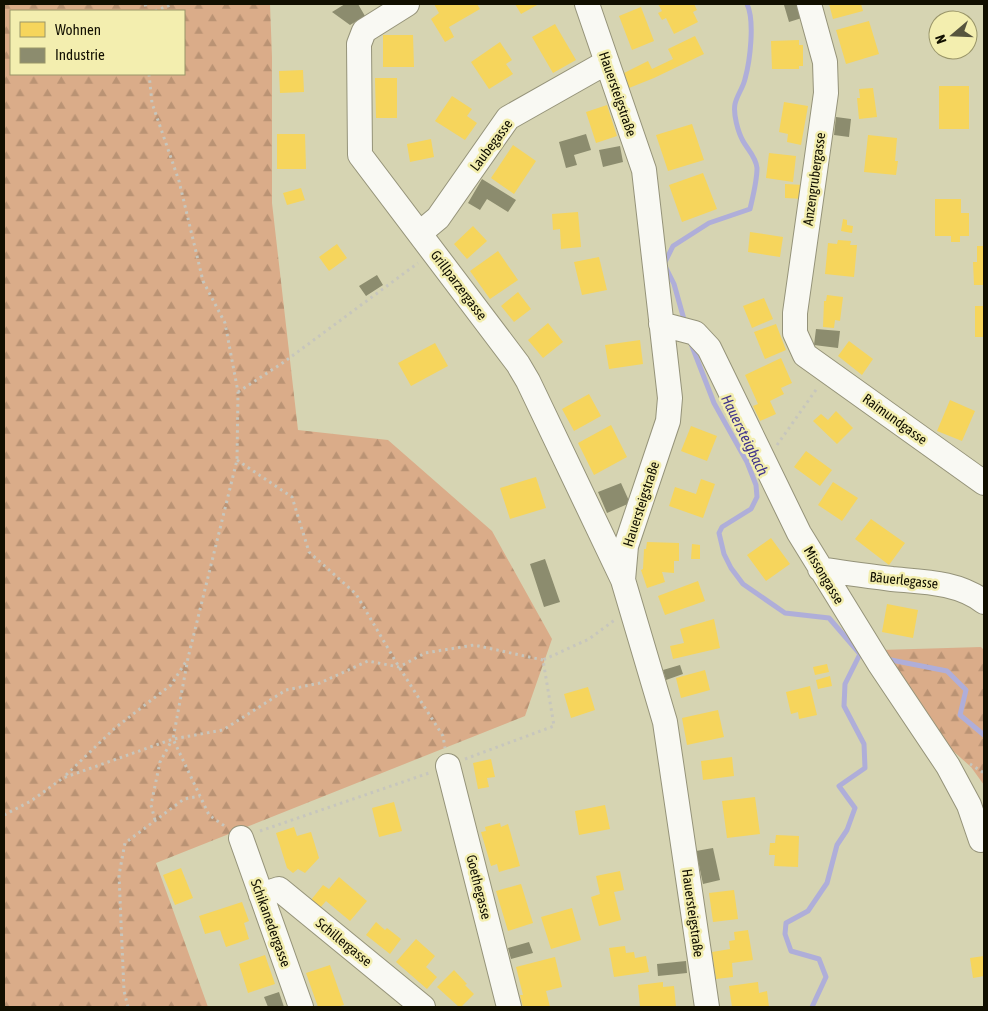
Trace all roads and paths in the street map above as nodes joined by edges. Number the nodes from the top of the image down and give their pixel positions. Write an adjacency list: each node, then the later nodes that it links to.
1 (173, 4): 5 (path)
2 (407, 4): 8 (street, Grillparzergasse)
3 (587, 4): 6 (street, Hauersteigstraße)
4 (810, 4): 10 (street, Anzengrubergasse)
5 (158, 10)
6 (607, 62): 8 (street, Laubegasse); 9 (street, Hauersteigstraße)
7 (149, 75): 12 (path)
8 (427, 242): 12 (path); 17 (street, Grillparzergasse)
9 (673, 327): 14 (street, Missongasse); 17 (street, Hauersteigstraße)
10 (805, 355): 11 (street, Raimundgasse)
11 (829, 372): 14 (path); 15 (street, Raimundgasse)
12 (238, 392): 13 (path)
13 (237, 460): 20 (path); 22 (path)
14 (764, 462): 16 (street, Missongasse)
15 (984, 483)
16 (820, 569): 18 (street, Bäuerlegasse); 30 (street, Missongasse)
17 (623, 580): 19 (street, Hauersteigstraße)
18 (984, 602)
19 (630, 608): 21 (path); 36 (street, Hauersteigstraße)
20 (188, 658): 23 (path); 25 (path)
21 (543, 660): 22 (path); 24 (path)
22 (399, 667): 23 (path); 24 (path)
23 (173, 739): 25 (path); 26 (path); 28 (path)
24 (448, 766): 29 (path); 35 (street, Goethegasse)
25 (63, 778): 27 (path)
26 (200, 796): 28 (path); 29 (path)
27 (4, 815)
28 (155, 820): 32 (path)
29 (240, 838): 31 (street, Schikanedergasse)
30 (981, 840)
31 (261, 895): 33 (street, Schikanedergasse); 34 (street, Schillergasse)
32 (128, 1007)
33 (301, 1007)
34 (423, 1007)
35 (510, 1007)
36 (707, 1007)

